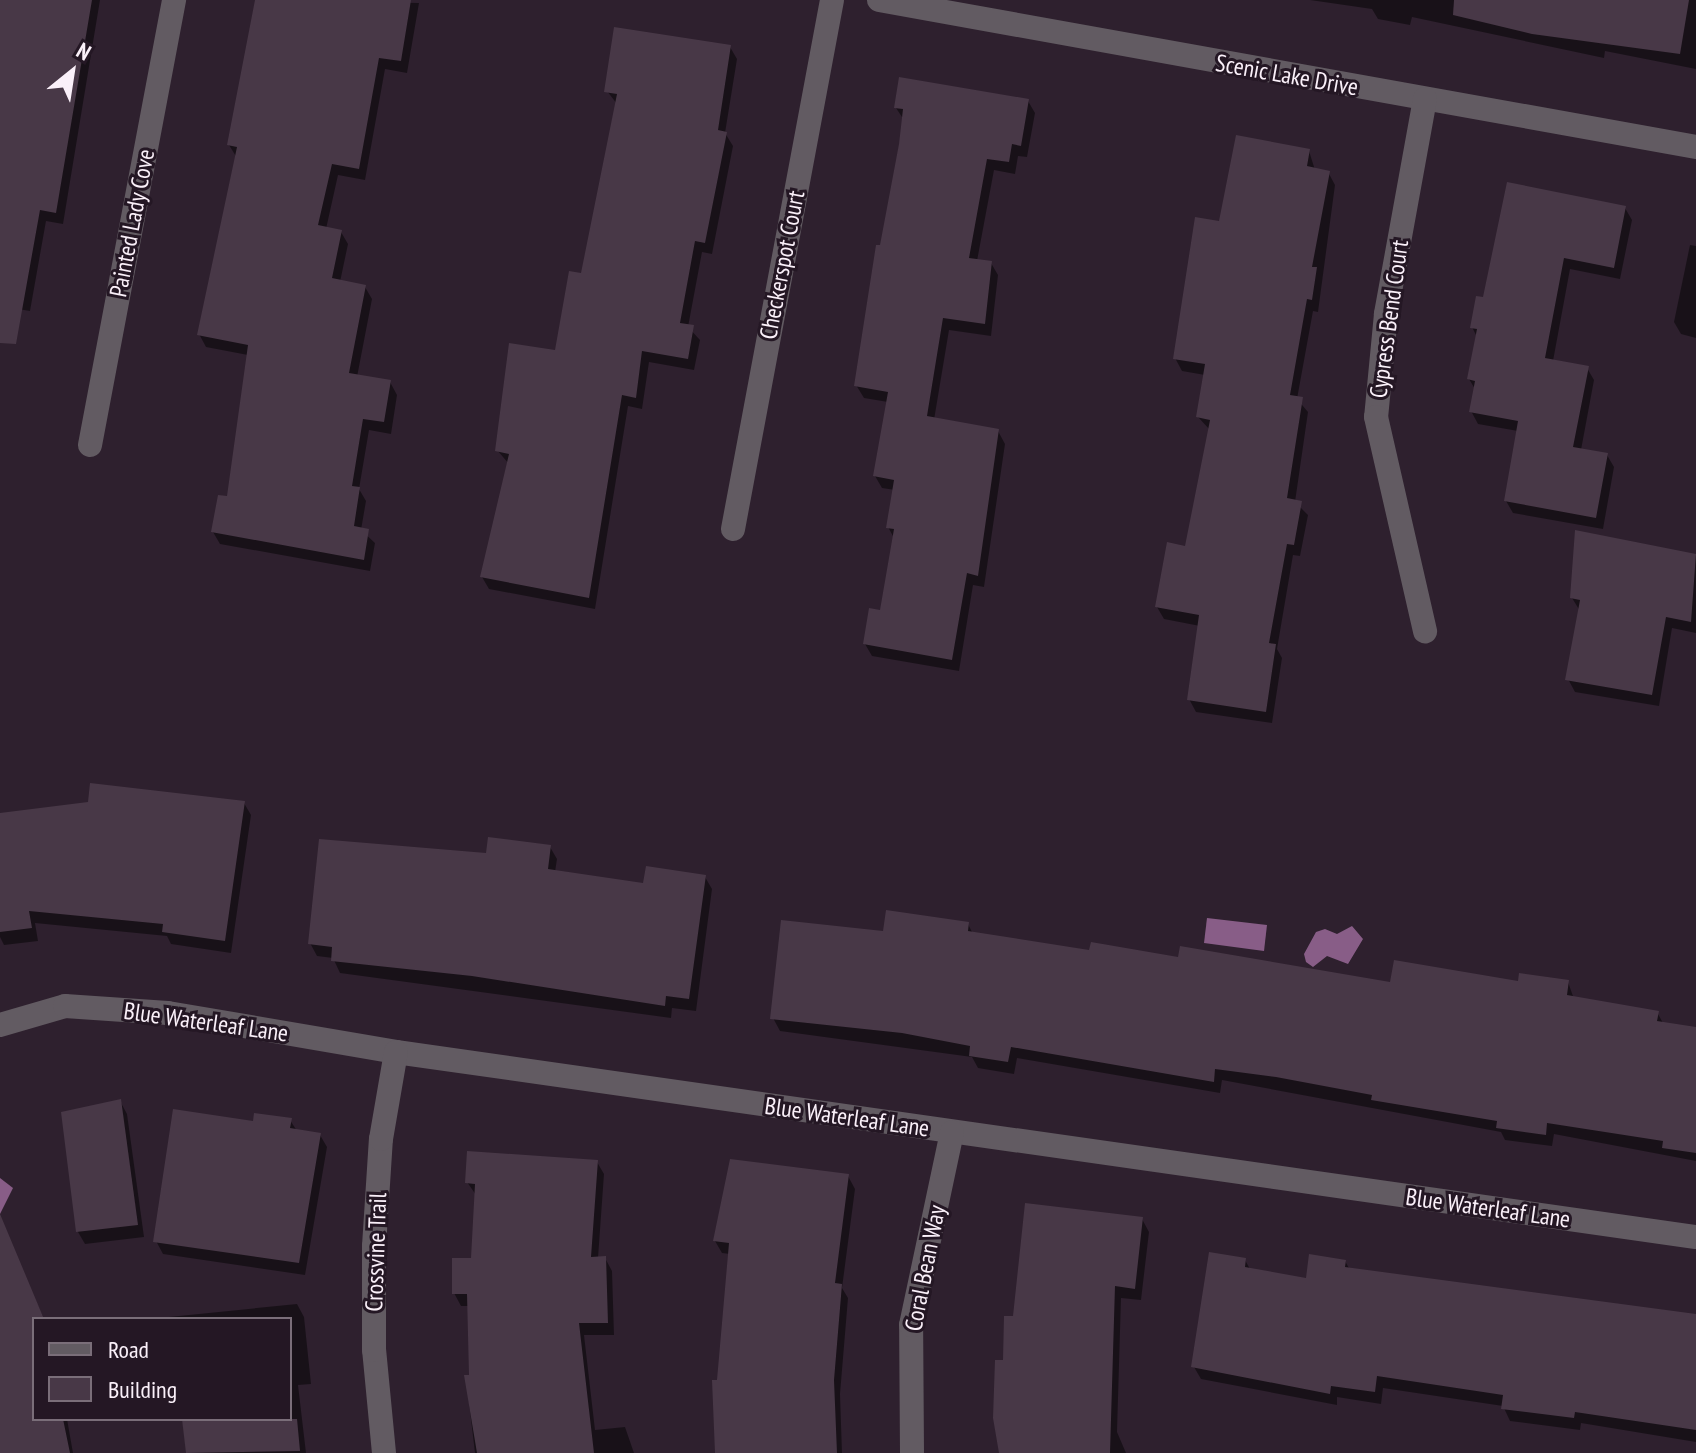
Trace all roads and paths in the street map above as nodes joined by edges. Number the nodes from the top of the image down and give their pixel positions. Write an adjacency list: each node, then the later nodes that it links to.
1 (174, 0): 6 (street, Painted Lady Cove)
2 (832, 0): 7 (street, Checkerspot Court)
3 (879, 0): 4 (street, Scenic Lake Drive)
4 (1425, 99): 5 (street, Scenic Lake Drive); 8 (street, Cypress Bend Court)
5 (1696, 147)
6 (90, 445)
7 (733, 529)
8 (1425, 631)
9 (0, 1025): 10 (street, Blue Waterleaf Lane)
10 (396, 1052): 11 (street, Blue Waterleaf Lane); 13 (street, Crossvine Trail)
11 (952, 1132): 12 (street, Blue Waterleaf Lane); 14 (street, Coral Bean Way)
12 (1696, 1237)
13 (384, 1453)
14 (912, 1453)

